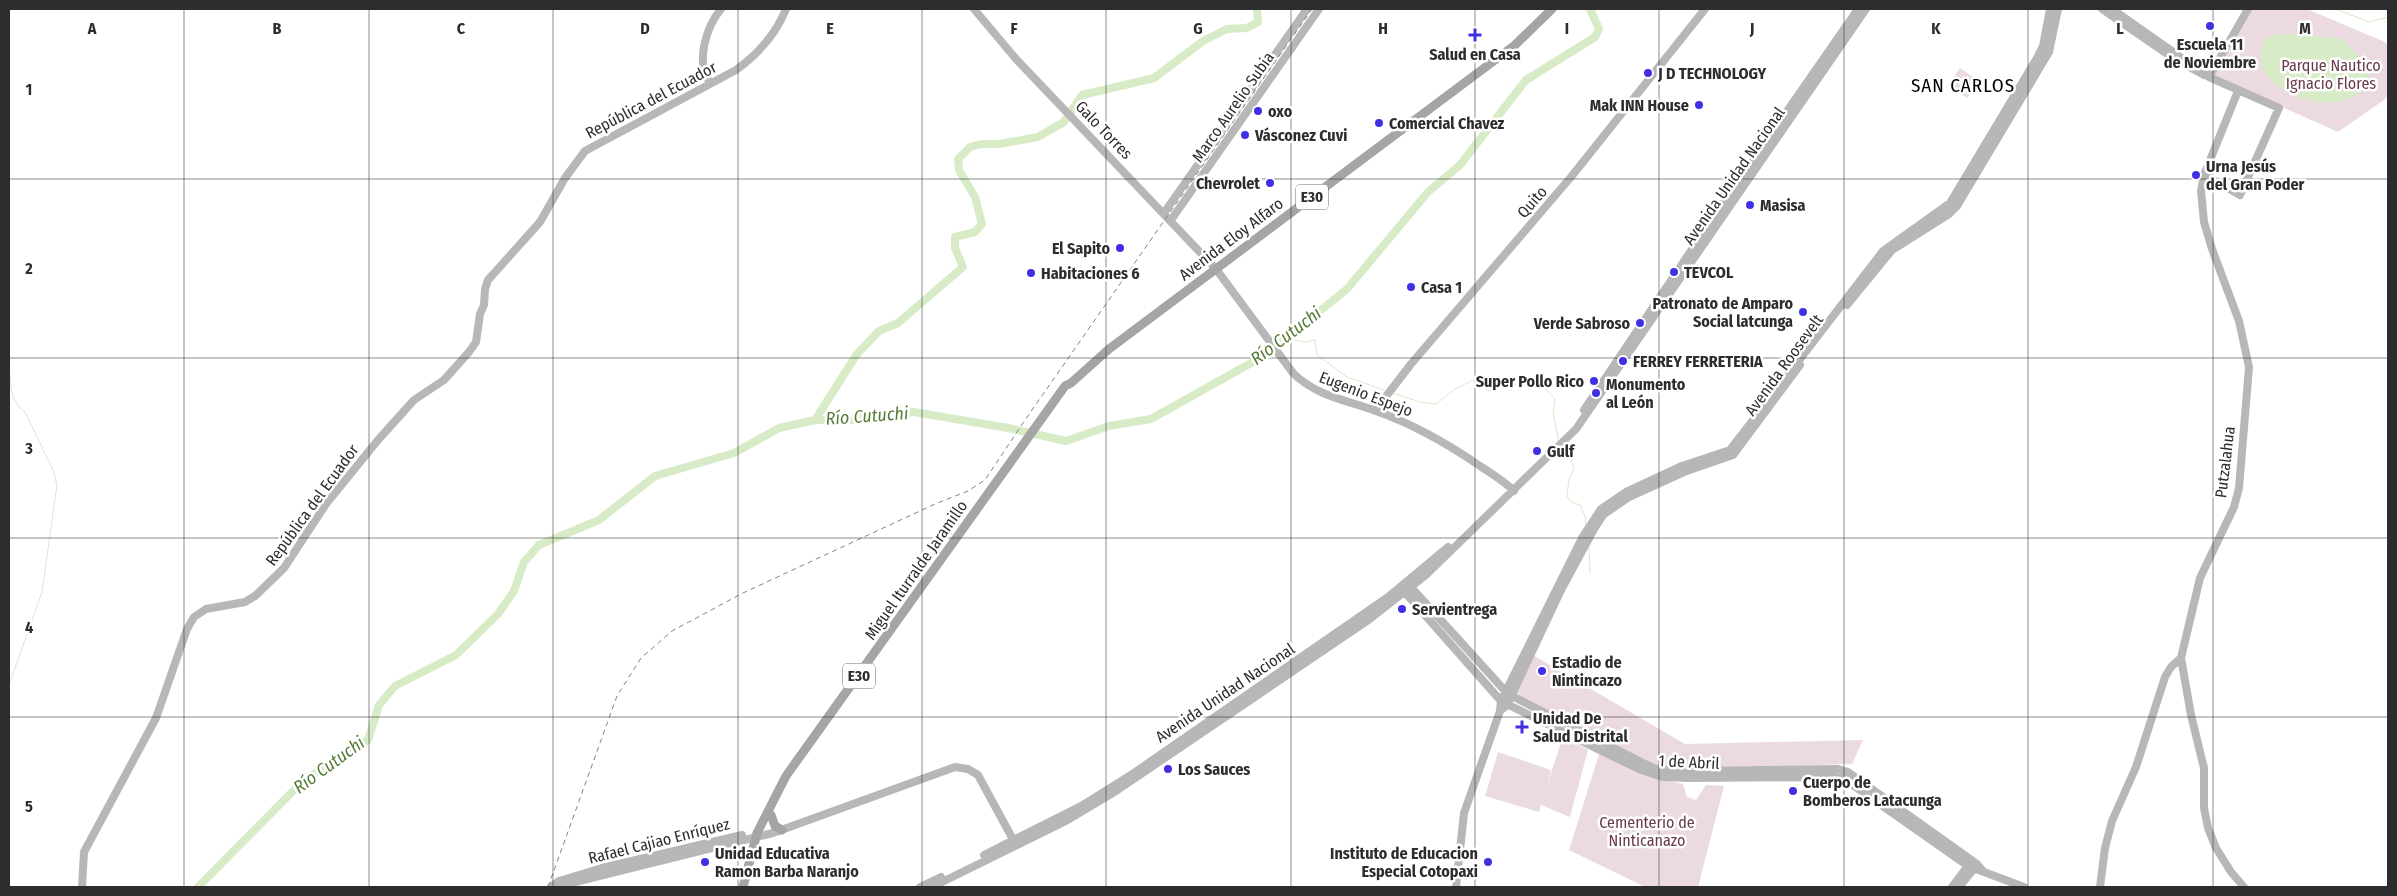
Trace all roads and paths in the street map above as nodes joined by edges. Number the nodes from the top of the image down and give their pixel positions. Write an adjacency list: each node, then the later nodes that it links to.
1 (721, 9): 16 (street)
2 (786, 9): 16 (street, República del Ecuador)
3 (974, 9): 20 (street, Galo Torres)
4 (1307, 9): 20 (street, Marco Aurelio Subia)
5 (1319, 9): 21 (street, Marco Aurelio Subia)
6 (1552, 9): 22 (main road, Avenida Eloy Alfaro / E30)
7 (1705, 9): 23 (street, Quito)
8 (1858, 9): 17 (street, Avenida Unidad Nacional)
9 (1866, 9): 17 (street, Avenida Unidad Nacional)
10 (2050, 9): 26 (street, Avenida Roosevelt)
11 (2058, 9): 26 (street, Avenida Roosevelt)
12 (2102, 9): 15 (street)
13 (2112, 9): 15 (street)
14 (2248, 9): 15 (street)
15 (2208, 76): 18 (street)
16 (710, 83): 41 (street, República del Ecuador)
17 (1807, 89): 25 (street, Avenida Unidad Nacional)
18 (2238, 91): 19 (street, Putzalahua); 19 (street)
19 (2204, 175): 32 (street, Putzalahua)
20 (1164, 214): 21 (street, Galo Torres)
21 (1170, 220): 22 (street, Galo Torres)
22 (1216, 269): 23 (street, Eugenio Espejo); 24 (main road, Avenida Eloy Alfaro / E30)
23 (1377, 411): 25 (street, Eugenio Espejo)
24 (1002, 479): 35 (main road, Miguel Iturralde Jaramillo / E30); 37 (main road, Miguel Iturralde Jaramillo / E30)
25 (1512, 489): 27 (street, Avenida Unidad Nacional); 28 (street, Avenida Unidad Nacional)
26 (1593, 525): 33 (street, Avenida Roosevelt)
27 (1425, 576): 28 (street, Avenida Unidad Nacional); 30 (street)
28 (1406, 588): 29 (street, Avenida Unidad Nacional); 30 (street, 1 de Abril); 31 (street, 1 de Abril); 38 (street, Avenida Unidad Nacional)
29 (1395, 601): 31 (street); 38 (street, Avenida Unidad Nacional)
30 (1424, 601): 33 (street, 1 de Abril)
31 (1417, 608): 34 (street, 1 de Abril)
32 (2181, 658): 50 (street); 51 (street, Putzalahua)
33 (1508, 694): 34 (street, Avenida Roosevelt); 39 (street, 1 de Abril)
34 (1504, 703): 39 (street, 1 de Abril); 46 (street)
35 (771, 815): 36 (main road); 37 (main road, Miguel Iturralde Jaramillo / E30)
36 (778, 832): 37 (street, Rafael Cajiao Enríquez); 38 (street, Rafael Cajiao Enríquez)
37 (759, 835): 40 (street, Rafael Cajiao Enríquez); 42 (main road, Miguel Iturralde Jaramillo / E30); 43 (main road, Miguel Iturralde Jaramillo / E30)
38 (1015, 843): 44 (street, Avenida Unidad Nacional); 45 (street, Avenida Unidad Nacional)
39 (1973, 865): 47 (street); 48 (street); 49 (street, 1 de Abril)
40 (552, 886)
41 (82, 887)
42 (742, 887)
43 (748, 887)
44 (920, 887)
45 (932, 887)
46 (1456, 887)
47 (1952, 887)
48 (1959, 887)
49 (2024, 887)
50 (2100, 887)
51 (2244, 887)

